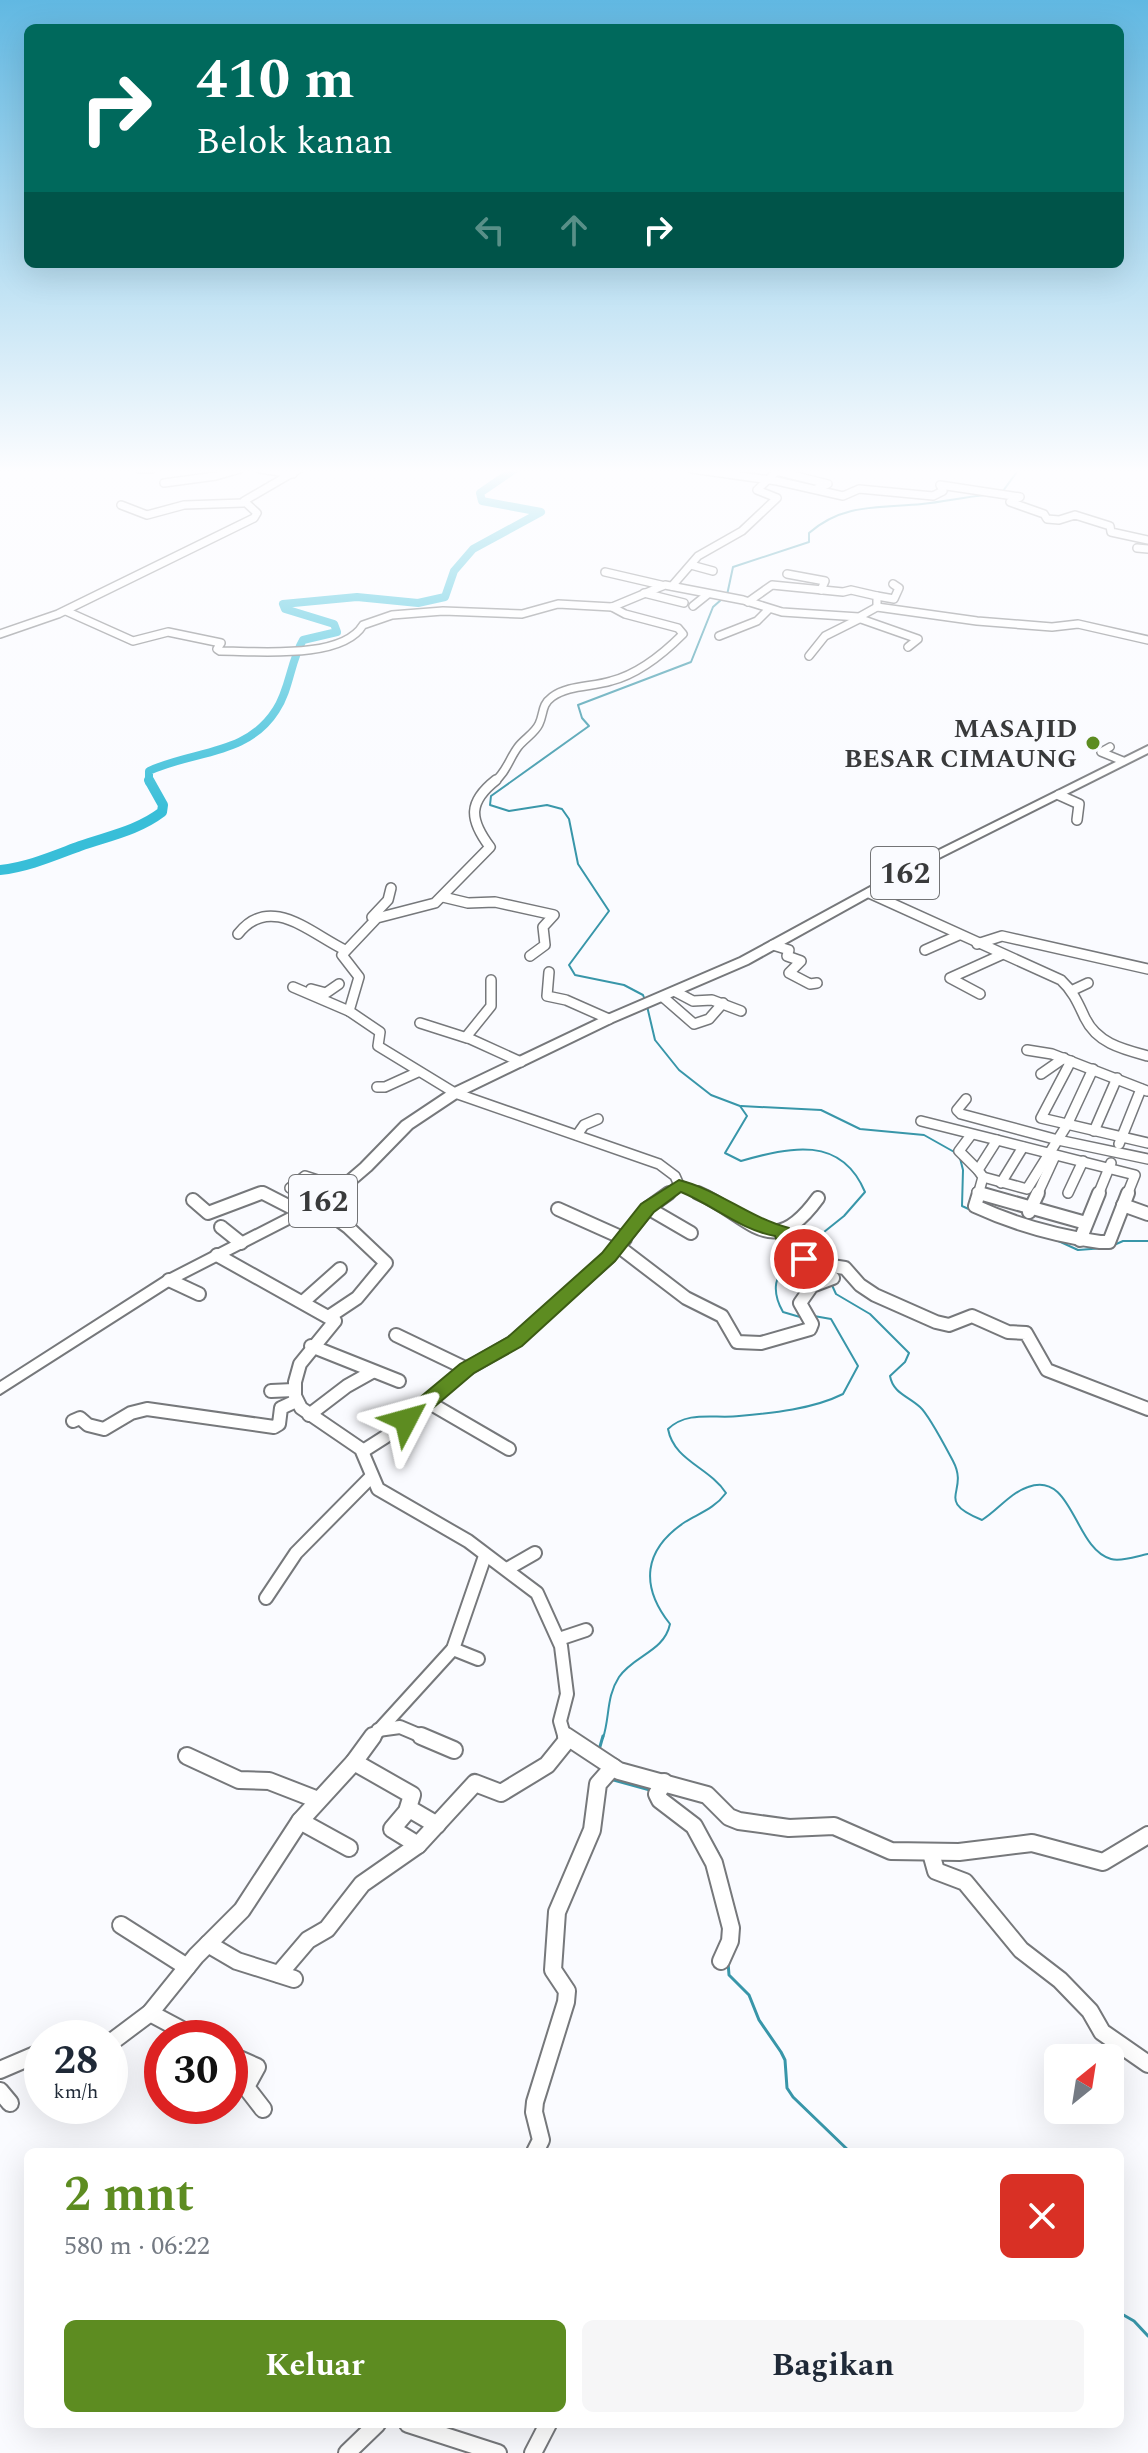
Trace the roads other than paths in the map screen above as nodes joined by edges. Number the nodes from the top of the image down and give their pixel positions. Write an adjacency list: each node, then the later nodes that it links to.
1 (127, 583): 21 (street)
2 (654, 583): 6 (street)
3 (674, 583): 7 (street)
4 (825, 583): 8 (street)
5 (893, 584): 12 (street)
6 (661, 585): 7 (street); 9 (street)
7 (672, 586): 10 (street)
8 (821, 590): 12 (street); 13 (street)
9 (641, 594): 14 (street); 17 (street); 19 (street)
10 (708, 594): 13 (street); 16 (street)
11 (578, 596): 15 (street)
12 (877, 596): 18 (street)
13 (748, 602): 20 (street)
14 (684, 603)
15 (572, 605): 17 (street); 21 (street)
16 (693, 606)
17 (612, 607): 37 (street)
18 (877, 607): 22 (street); 25 (street)
19 (675, 609)
20 (768, 610): 22 (street); 24 (street)
21 (66, 611): 23 (street)
22 (861, 618): 26 (street); 27 (street)
23 (0, 634)
24 (719, 636)
25 (1148, 640)
26 (908, 647)
27 (809, 656)
28 (1110, 747): 30 (street)
29 (1147, 750): 30 (main road, 162)
30 (1123, 761): 31 (main road, 162)
31 (1059, 795): 32 (street); 34 (main road, 162)
32 (1077, 820)
33 (902, 856): 34 (street)
34 (915, 867): 36 (main road, 162)
35 (391, 888): 38 (street)
36 (869, 893): 40 (street); 42 (main road, 162)
37 (443, 897): 38 (street); 46 (street)
38 (374, 920): 43 (street)
39 (238, 934): 43 (street)
40 (959, 935): 41 (street); 44 (street)
41 (977, 944): 45 (street); 47 (street)
42 (773, 945): 50 (street); 55 (main road, 162)
43 (345, 950): 60 (street)
44 (925, 950)
45 (1001, 955): 54 (street); 57 (street)
46 (530, 956)
47 (1148, 969)
48 (549, 972): 62 (street)
49 (491, 980): 64 (street)
50 (817, 983)
51 (1088, 983): 54 (street)
52 (339, 984): 56 (street)
53 (293, 987): 56 (street)
54 (1073, 990): 66 (street)
55 (676, 992): 58 (main road, 162); 59 (street)
56 (306, 993): 60 (street)
57 (980, 994)
58 (662, 998): 59 (street); 62 (main road, 162)
59 (723, 1003): 61 (street)
60 (349, 1011): 70 (street)
61 (741, 1011)
62 (609, 1019): 68 (main road, 162)
63 (420, 1023): 64 (street)
64 (467, 1038): 68 (street)
65 (1027, 1050): 67 (street)
66 (1148, 1056)
67 (1067, 1060): 69 (street); 71 (street); 79 (street)
68 (521, 1062): 75 (main road, 162)
69 (1093, 1069): 72 (street); 79 (street)
70 (418, 1072): 73 (street); 75 (street)
71 (1041, 1074)
72 (1117, 1078): 74 (street); 80 (street)
73 (377, 1087)
74 (1145, 1090): 83 (street)
75 (455, 1093): 81 (street); 97 (main road, 162)
76 (966, 1099): 85 (street)
77 (598, 1119): 81 (street)
78 (921, 1121): 82 (street)
79 (1067, 1125): 80 (street); 85 (street)
80 (1094, 1131): 83 (street)
81 (577, 1135): 95 (street)
82 (971, 1135): 84 (street); 93 (street)
83 (1121, 1137): 86 (street); 88 (street)
84 (997, 1140): 87 (street); 93 (street)
85 (1058, 1140): 88 (street); 89 (street)
86 (1148, 1142)
87 (1023, 1147): 89 (street); 94 (street)
88 (1116, 1153): 90 (street); 92 (street)
89 (1053, 1154): 91 (street); 94 (street); 104 (street)
90 (1148, 1159)
91 (1083, 1161): 92 (street); 99 (street)
92 (1109, 1167): 103 (street); 110 (street)
93 (981, 1173): 94 (street); 98 (street)
94 (1001, 1183)
95 (679, 1185): 105 (street); 112 (street)
96 (290, 1188): 97 (street)
97 (342, 1188): 102 (main road, 162)
98 (977, 1192): 104 (street); 109 (street)
99 (1068, 1193)
100 (818, 1198): 112 (street)
101 (193, 1200): 107 (street)
102 (318, 1205): 107 (main road, 162); 123 (street)
103 (1123, 1205): 108 (street); 114 (street)
104 (1031, 1207): 109 (street); 110 (street)
105 (648, 1208): 113 (street); 116 (street)
106 (558, 1209): 116 (street)
107 (302, 1213): 115 (main road, 162)
108 (1148, 1214)
109 (1024, 1222): 114 (street)
110 (1086, 1223): 114 (street)
111 (221, 1227): 115 (street)
112 (783, 1232): 118 (street)
113 (691, 1233)
114 (1080, 1240)
115 (241, 1243): 117 (main road, 162)
116 (621, 1243): 118 (street); 126 (street)
117 (217, 1255): 120 (main road, 162); 122 (street)
118 (812, 1263): 133 (street)
119 (340, 1269): 122 (street)
120 (169, 1280): 121 (street); 129 (main road, 162)
121 (199, 1294)
122 (304, 1301): 123 (street)
123 (330, 1316): 125 (street)
124 (396, 1335): 126 (street)
125 (311, 1346): 127 (street); 131 (street)
126 (467, 1369): 132 (street)
127 (372, 1372): 128 (street); 134 (street)
128 (399, 1381)
129 (0, 1389)
130 (271, 1391): 131 (street)
131 (295, 1395): 134 (street); 135 (street)
132 (428, 1402): 136 (street); 137 (street)
133 (1148, 1409)
134 (309, 1415): 137 (street)
135 (73, 1421)
136 (509, 1449)
137 (363, 1451): 138 (street)
138 (371, 1477): 140 (street); 142 (street)
139 (535, 1553): 141 (street)
140 (485, 1556): 141 (street); 145 (street)
141 (507, 1569): 144 (street)
142 (266, 1598)
143 (586, 1630): 144 (street)
144 (559, 1639): 148 (street)
145 (453, 1649): 146 (street); 147 (street)
146 (478, 1659)
147 (377, 1730): 149 (street); 151 (street)
148 (568, 1739): 152 (street); 157 (street)
149 (454, 1750)
150 (187, 1756): 154 (street)
151 (354, 1762): 154 (street); 155 (street)
152 (606, 1774): 153 (street); 176 (street)
153 (661, 1788): 161 (street); 164 (street)
154 (318, 1800): 156 (street)
155 (409, 1809): 157 (street); 159 (street)
156 (300, 1821): 160 (street); 163 (street)
157 (437, 1825): 159 (street)
158 (1148, 1835): 161 (street)
159 (418, 1845): 163 (street)
160 (349, 1848)
161 (931, 1853): 171 (street)
162 (121, 1925): 165 (street)
163 (208, 1944): 165 (street)
164 (721, 1961)
165 (187, 1967): 166 (street)
166 (150, 2013): 167 (street); 168 (street)
167 (163, 2020)
168 (128, 2030)
169 (24, 2060): 172 (street)
170 (248, 2063): 173 (street)
171 (1148, 2064)
172 (0, 2070)
173 (248, 2083)
174 (248, 2090): 175 (street)
175 (263, 2109)
176 (537, 2148)
177 (373, 2428): 180 (street)
178 (419, 2428): 181 (street)
179 (546, 2428): 182 (street)
180 (347, 2453)
181 (498, 2453)
182 (533, 2453)

